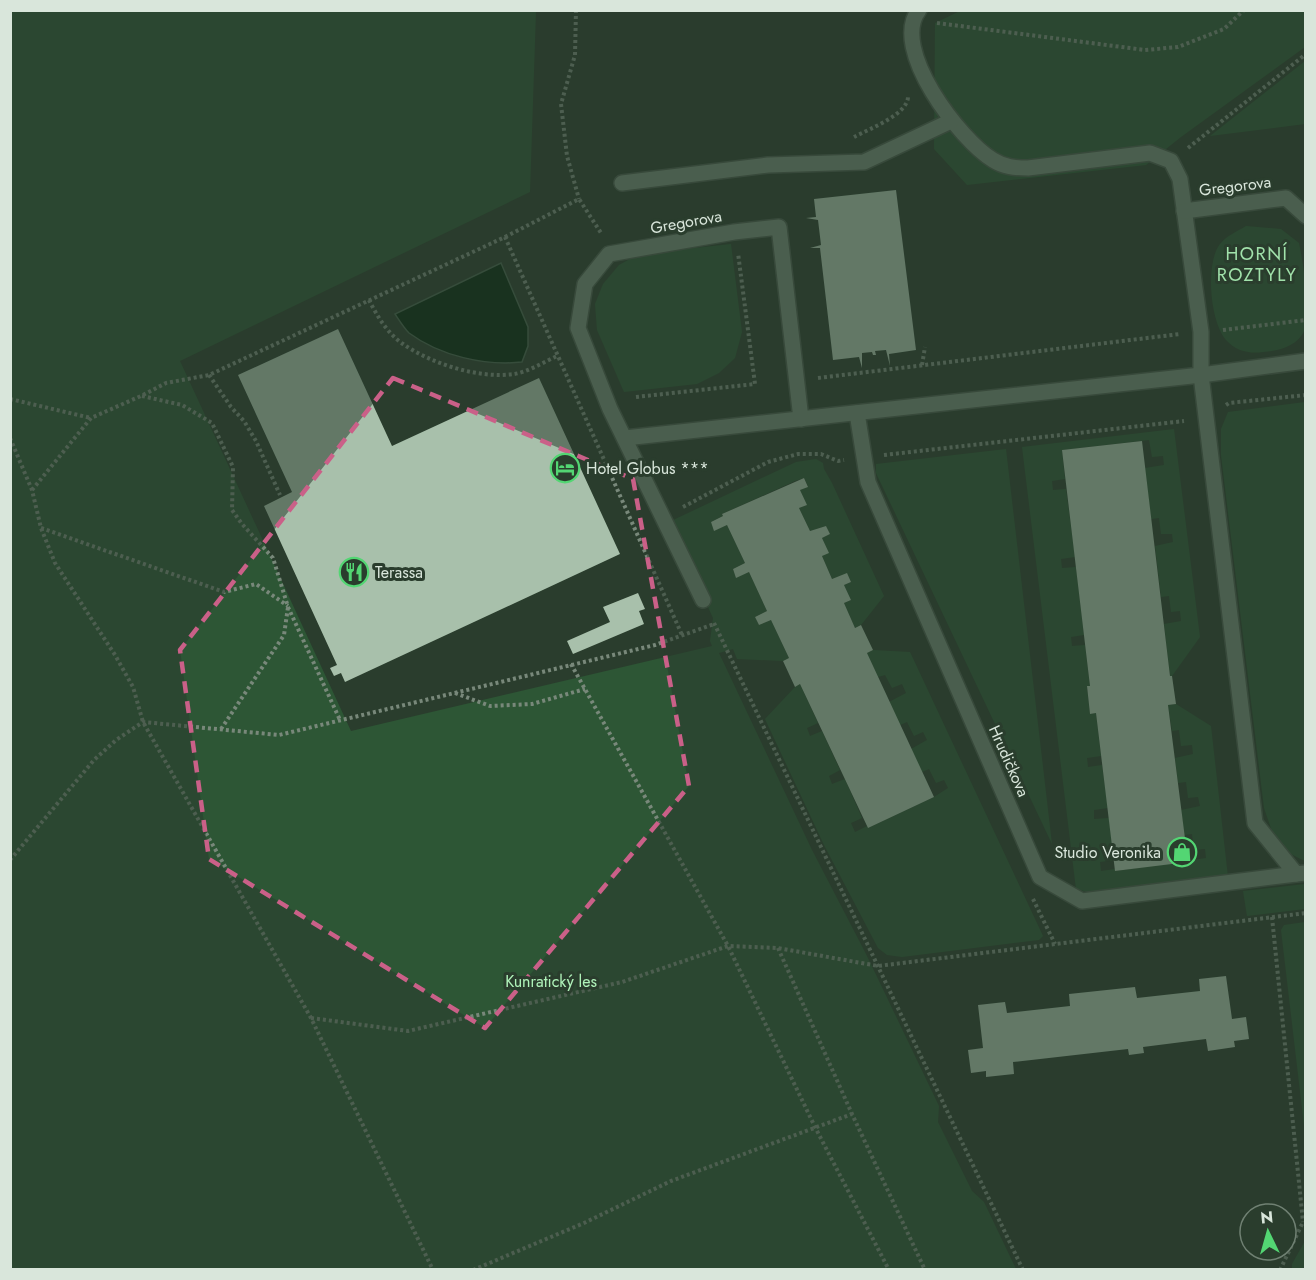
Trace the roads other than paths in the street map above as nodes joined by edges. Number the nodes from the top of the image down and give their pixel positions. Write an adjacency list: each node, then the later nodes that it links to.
1 (916, 14): 2 (street)
2 (951, 121): 3 (street); 4 (street)
3 (622, 183)
4 (1184, 211): 5 (street, Gregorova); 7 (street, Gregorova)
5 (1305, 216)
6 (1305, 361): 7 (street)
7 (1202, 375): 8 (street); 12 (street, Hrudičkova)
8 (857, 413): 9 (street); 12 (street, Hrudičkova)
9 (801, 419): 10 (street); 10 (street, Gregorova)
10 (625, 438): 11 (street, Gregorova)
11 (703, 600)
12 (1300, 873)

